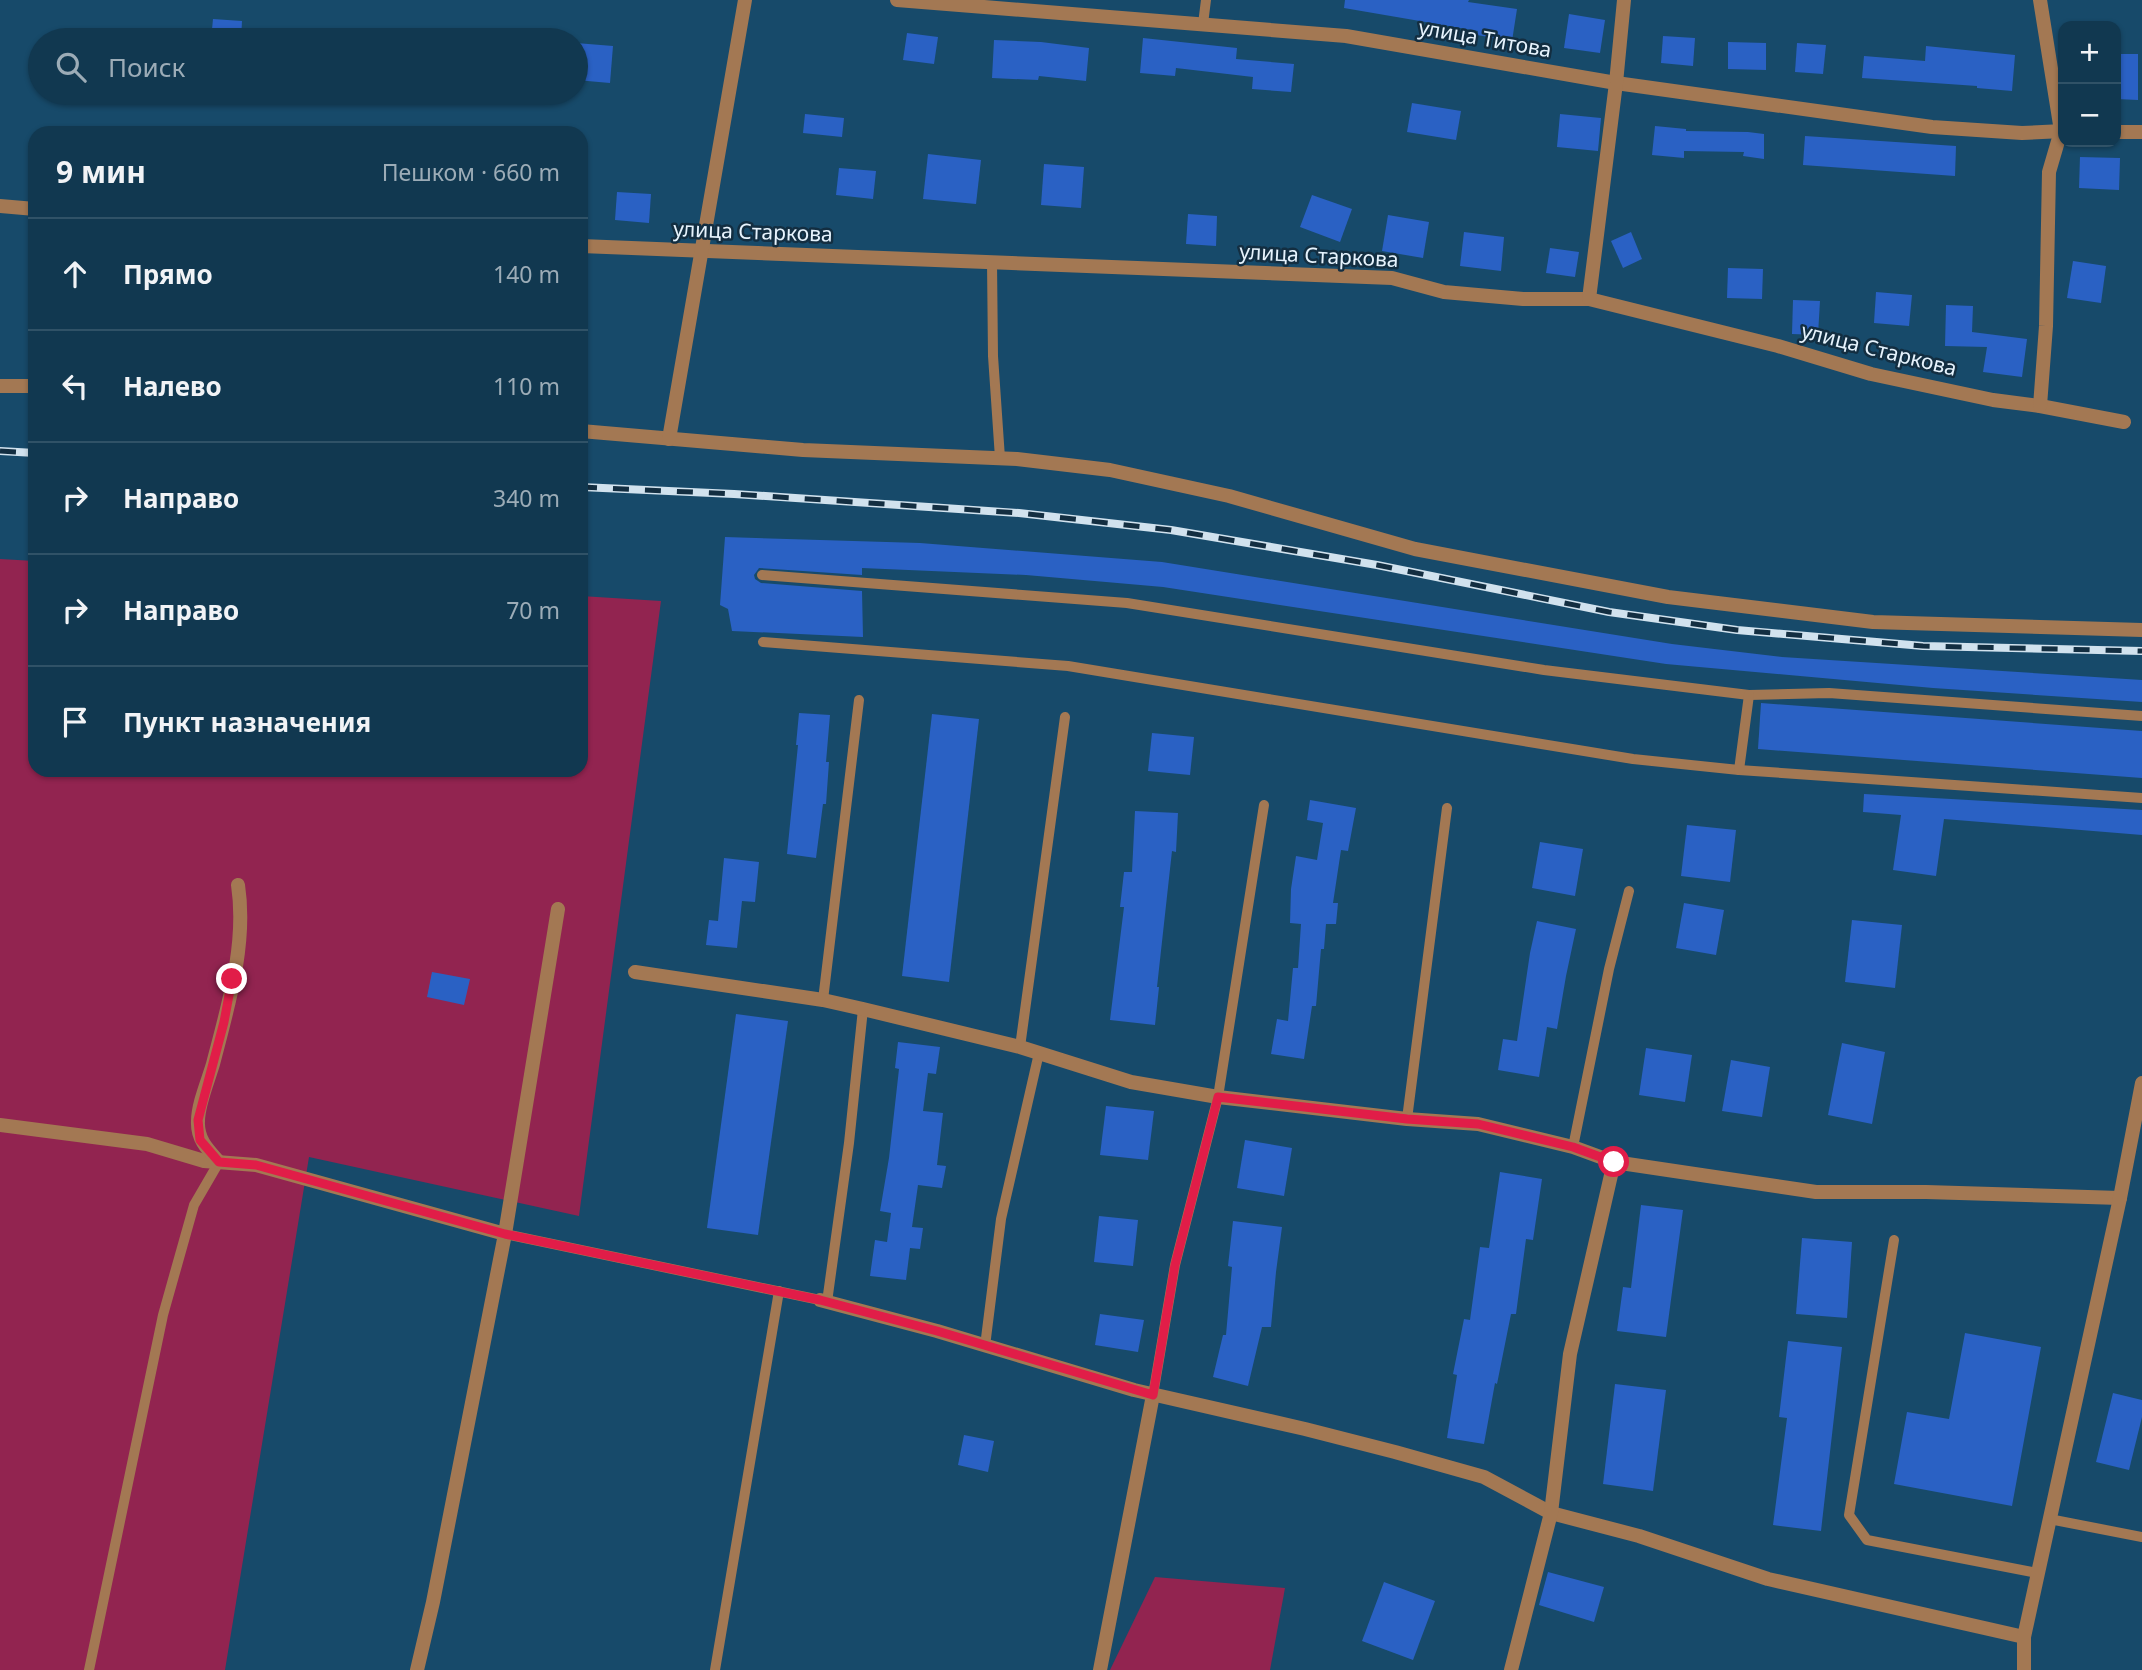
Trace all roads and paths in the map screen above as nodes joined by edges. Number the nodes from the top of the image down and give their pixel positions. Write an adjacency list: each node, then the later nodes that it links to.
1 (745, 0): 16 (street)
2 (897, 0): 6 (street, улица Титова)
3 (1206, 0): 6 (lane)
4 (1624, 0): 7 (street)
5 (2040, 0): 8 (street)
6 (1203, 24): 7 (street, улица Титова)
7 (1616, 83): 9 (street, улица Титова); 18 (street)
8 (2058, 107)
9 (2058, 131)
10 (2121, 132): 11 (street)
11 (2142, 132)
12 (2058, 144): 21 (street)
13 (0, 206): 14 (street)
14 (28, 208)
15 (588, 246): 16 (street, улица Старкова)
16 (700, 251): 17 (street, улица Старкова); 24 (street)
17 (992, 262): 18 (street, улица Старкова); 25 (lane)
18 (1589, 299): 21 (street, улица Старкова)
19 (0, 386): 20 (street)
20 (28, 387)
21 (2040, 406): 22 (street, улица Старкова)
22 (2124, 422)
23 (588, 432): 24 (street)
24 (669, 439): 25 (street)
25 (1000, 458): 27 (street)
26 (762, 575): 29 (lane)
27 (2142, 630)
28 (763, 642): 33 (lane)
29 (1749, 695): 31 (lane); 33 (lane)
30 (859, 699): 41 (lane)
31 (2142, 716)
32 (1065, 717): 43 (lane)
33 (1739, 770): 34 (lane)
34 (2142, 798)
35 (1264, 805): 46 (lane)
36 (1447, 808): 47 (lane)
37 (238, 885): 50 (street)
38 (1629, 891): 49 (lane)
39 (558, 909): 53 (street)
40 (635, 972): 41 (street)
41 (823, 1000): 42 (street)
42 (863, 1009): 43 (street); 56 (lane)
43 (1020, 1047): 44 (street)
44 (1039, 1053): 46 (street); 57 (lane)
45 (2142, 1083): 52 (street)
46 (1218, 1097): 47 (street); 58 (lane)
47 (1407, 1119): 49 (street)
48 (0, 1125): 50 (street)
49 (1573, 1147): 51 (street)
50 (219, 1162): 53 (street); 64 (lane)
51 (1614, 1162): 52 (street); 59 (street)
52 (2120, 1198): 60 (street)
53 (505, 1234): 55 (lane); 65 (street)
54 (1894, 1240): 62 (lane)
55 (779, 1291): 56 (lane); 66 (lane)
56 (823, 1301): 57 (street)
57 (985, 1346): 58 (street)
58 (1153, 1395): 59 (street); 67 (street)
59 (1550, 1513): 63 (street); 68 (street)
60 (2049, 1519): 61 (lane); 62 (street)
61 (2142, 1537)
62 (2037, 1573): 63 (street)
63 (2024, 1637): 69 (street)
64 (89, 1670)
65 (416, 1670)
66 (715, 1670)
67 (1100, 1670)
68 (1511, 1670)
69 (2024, 1670)

